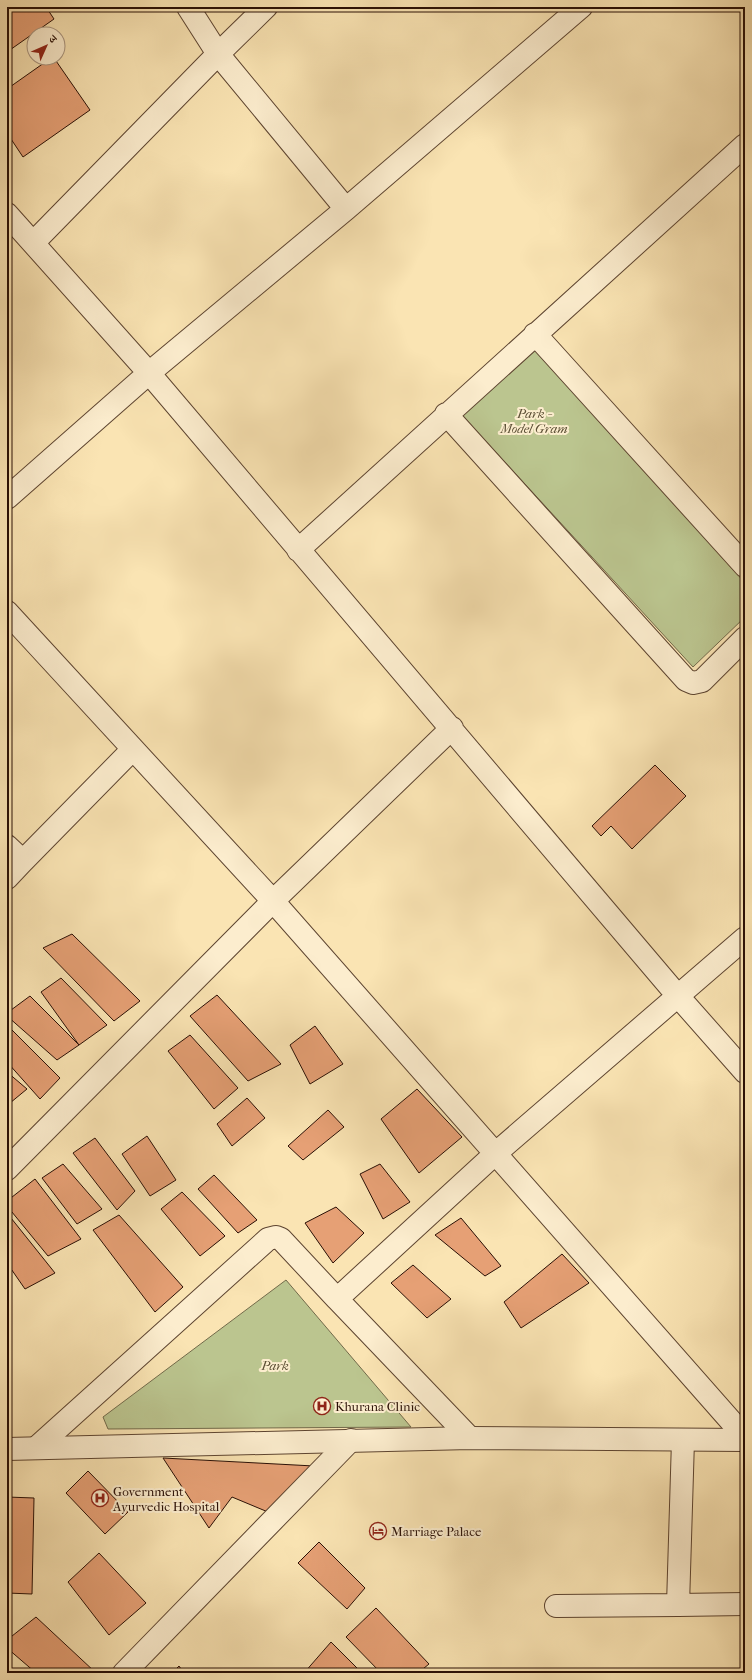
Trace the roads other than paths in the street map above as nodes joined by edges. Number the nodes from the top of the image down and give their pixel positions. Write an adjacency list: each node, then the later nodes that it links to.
1 (188, 7): 4 (street)
2 (266, 7): 4 (street)
3 (581, 7): 6 (street)
4 (218, 54): 6 (street); 8 (street)
5 (745, 145): 9 (street)
6 (346, 209): 10 (street)
7 (7, 214): 8 (street)
8 (33, 243): 10 (street)
9 (535, 334): 11 (street); 14 (street)
10 (149, 373): 12 (street); 13 (street)
11 (446, 414): 13 (street); 16 (street)
12 (7, 498)
13 (298, 550): 17 (street)
14 (745, 566)
15 (7, 612): 18 (street)
16 (745, 638)
17 (452, 728): 22 (street); 24 (street)
18 (133, 749): 20 (street); 22 (street)
19 (7, 846): 20 (street)
20 (23, 861): 21 (street)
21 (7, 878)
22 (273, 901): 26 (street); 27 (street)
23 (745, 938): 24 (street)
24 (677, 995): 25 (street); 26 (street)
25 (745, 1072)
26 (496, 1153): 28 (street); 29 (street)
27 (7, 1169)
28 (337, 1298): 30 (street); 35 (street)
29 (745, 1437)
30 (470, 1438): 31 (street); 32 (street)
31 (351, 1440): 35 (street); 39 (street)
32 (683, 1440): 33 (street); 38 (street)
33 (745, 1440)
34 (8, 1448): 35 (street)
35 (36, 1448)
36 (745, 1604): 38 (street)
37 (556, 1606): 38 (street)
38 (678, 1606)
39 (124, 1673)

